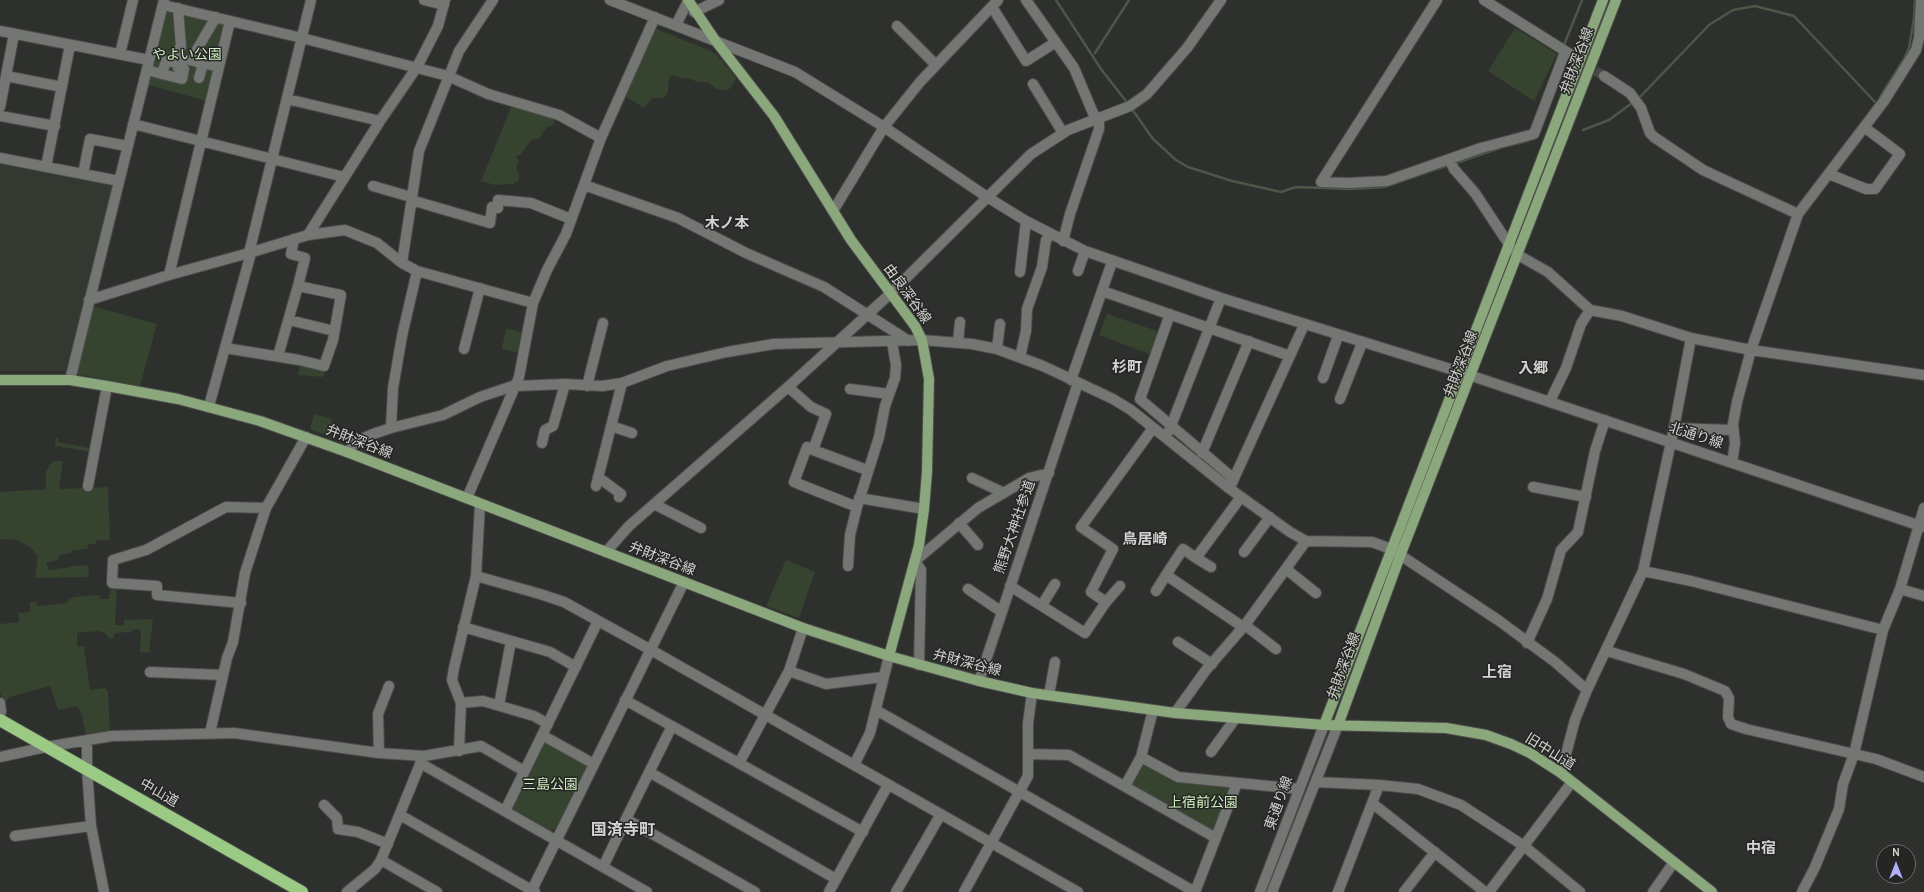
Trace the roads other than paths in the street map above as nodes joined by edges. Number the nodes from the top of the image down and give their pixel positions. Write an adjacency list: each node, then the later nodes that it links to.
1 (133, 0): 33 (street)
2 (311, 0): 27 (street)
3 (424, 0): 16 (street)
4 (493, 0): 42 (street)
5 (610, 0): 21 (street, 北通り線)
6 (718, 0): 19 (street)
7 (1026, 0): 29 (street)
8 (1221, 0): 50 (street)
9 (1437, 0): 62 (street)
10 (1484, 0): 62 (street)
11 (1603, 0): 80 (main road, 弁財深谷線)
12 (1616, 0): 83 (main road, 弁財深谷線)
13 (1920, 0): 55 (street)
14 (688, 1): 19 (main road, 由良深谷線); 23 (street)
15 (163, 2): 18 (street); 37 (street)
16 (444, 2): 39 (street)
17 (995, 3): 29 (street); 36 (street)
18 (178, 8): 20 (street); 31 (street)
19 (694, 12): 28 (main road, 由良深谷線)
20 (216, 17): 22 (street); 32 (street)
21 (655, 17): 23 (street, 北通り線); 57 (street)
22 (230, 21): 27 (street); 38 (street)
23 (676, 25): 28 (street, 北通り線)
24 (897, 26): 36 (street)
25 (0, 31): 26 (street)
26 (14, 34): 30 (street); 41 (street)
27 (302, 38): 39 (street); 47 (street)
28 (715, 40): 54 (street, 北通り線); 72 (main road, 由良深谷線)
29 (1056, 42): 50 (street)
30 (70, 45): 33 (street); 46 (street)
31 (181, 47): 32 (street); 34 (street)
32 (196, 51): 35 (street)
33 (120, 54): 37 (street)
34 (177, 61): 35 (street); 40 (street); 40 (street)
35 (200, 63): 38 (street); 44 (street)
36 (935, 64): 54 (street)
37 (148, 65): 40 (street); 52 (street)
38 (219, 67): 58 (street)
39 (417, 67): 42 (street); 51 (street)
40 (162, 74)
41 (6, 76): 46 (street); 48 (street)
42 (448, 76): 57 (street); 71 (street)
43 (1604, 76): 73 (street)
44 (199, 78)
45 (1033, 84): 56 (street)
46 (62, 87): 53 (street)
47 (287, 99): 51 (street); 61 (street)
48 (0, 107)
49 (0, 116): 53 (street)
50 (1098, 119): 56 (street); 79 (street)
51 (380, 121): 66 (street)
52 (133, 124): 58 (street); 59 (street)
53 (55, 126): 63 (street)
54 (884, 127): 70 (street, 北通り線); 72 (street)
55 (1864, 127): 65 (street); 65 (street)
56 (1063, 133): 70 (street)
57 (601, 138): 68 (street)
58 (201, 141): 61 (street); 89 (street)
59 (127, 146): 64 (street); 67 (street)
60 (0, 158): 63 (street)
61 (272, 159): 66 (street); 82 (street)
62 (1449, 159): 80 (street)
63 (46, 167): 64 (street)
64 (83, 174): 67 (street)
65 (1829, 174): 73 (street)
66 (344, 177): 77 (street)
67 (119, 181): 95 (street)
68 (584, 185): 74 (street); 98 (street)
69 (373, 186): 71 (street)
70 (987, 197): 75 (street, 北通り線); 93 (street)
71 (411, 199): 74 (street); 85 (street)
72 (833, 212): 93 (main road, 由良深谷線)
73 (1798, 214): 119 (street)
74 (571, 219): 96 (street)
75 (1026, 221): 76 (street, 北通り線); 88 (street)
76 (1050, 234): 79 (street, 北通り線); 122 (street)
77 (308, 235): 78 (street); 85 (street)
78 (294, 239): 82 (street); 90 (street)
79 (1063, 241): 81 (street, 北通り線)
80 (1508, 243): 83 (street); 123 (main road, 弁財深谷線)
81 (1085, 251): 84 (street, 北通り線); 87 (street)
82 (250, 253): 89 (street); 116 (street)
83 (1518, 255): 97 (street); 125 (main road, 弁財深谷線)
84 (1112, 262): 92 (street, 熊野大神社参道); 94 (street, 北通り線)
85 (402, 263): 86 (street)
86 (418, 271): 91 (street); 144 (street)
87 (1078, 271)
88 (1020, 272)
89 (169, 274): 95 (street)
90 (298, 286): 100 (street); 106 (street)
91 (480, 288): 96 (street); 117 (street)
92 (1102, 291): 99 (street); 129 (street, 熊野大神社参道)
93 (890, 294): 98 (street); 109 (main road, 由良深谷線)
94 (1221, 298): 104 (street, 北通り線); 105 (street)
95 (89, 300): 128 (street)
96 (533, 303): 132 (street)
97 (1590, 310): 108 (street); 139 (street)
98 (867, 314): 110 (street); 114 (street)
99 (1170, 314): 105 (street); 143 (street)
100 (289, 320): 106 (street); 120 (street)
101 (960, 322): 113 (street)
102 (603, 323): 134 (street)
103 (1000, 324): 118 (street)
104 (1304, 325): 107 (street, 北通り線); 121 (street)
105 (1210, 327): 111 (street); 143 (street)
106 (334, 331): 120 (street)
107 (1338, 336): 115 (street, 北通り線); 126 (street)
108 (1690, 338): 119 (street); 146 (street)
109 (922, 340): 110 (street); 113 (street); 173 (main road, 由良深谷線)
110 (909, 341): 112 (street)
111 (1249, 341): 121 (street); 155 (street)
112 (892, 342): 114 (street); 137 (street)
113 (958, 342): 118 (street)
114 (836, 343): 130 (street); 135 (street)
115 (1362, 343): 123 (street, 北通り線); 138 (street)
116 (225, 348): 120 (street); 140 (street)
117 (464, 349)
118 (996, 349): 122 (street)
119 (1752, 350): 124 (street); 147 (street)
120 (278, 356)
121 (1290, 356): 160 (street)
122 (1020, 357): 129 (street)
123 (1460, 372): 125 (street, 北通り線); 180 (main road, 弁財深谷線)
124 (1924, 375)
125 (1471, 376): 139 (street, 北通り線); 183 (main road, 弁財深谷線)
126 (1323, 378)
127 (0, 380): 128 (main road, 弁財深谷線)
128 (70, 380): 133 (main road, 弁財深谷線)
129 (1075, 381): 145 (street); 158 (street, 熊野大神社参道)
130 (622, 383): 134 (street); 142 (street)
131 (565, 384): 132 (street); 134 (street); 152 (street)
132 (516, 385): 144 (street); 167 (street)
133 (107, 386): 140 (main road, 弁財深谷線); 161 (street)
134 (587, 386)
135 (788, 387): 153 (street); 170 (street)
136 (850, 389): 137 (street)
137 (889, 394): 157 (street)
138 (1340, 399)
139 (1550, 401): 141 (street, 北通り線)
140 (209, 406): 149 (main road, 弁財深谷線)
141 (1605, 420): 151 (street, 北通り線); 166 (street)
142 (611, 426): 148 (street); 164 (street)
143 (1171, 426): 150 (street); 155 (street)
144 (391, 428): 154 (street)
145 (1154, 428): 150 (street); 201 (street)
146 (1674, 428): 147 (street); 151 (street)
147 (1732, 430): 156 (street)
148 (632, 433)
149 (306, 437): 154 (main road, 弁財深谷線); 171 (street)
150 (1167, 437): 160 (street)
151 (1670, 442): 156 (street, 北通り線); 189 (street)
152 (542, 443)
153 (813, 450): 157 (street); 168 (street)
154 (347, 452): 167 (main road, 弁財深谷線)
155 (1202, 452): 160 (street)
156 (1732, 462): 176 (street, 北通り線)
157 (867, 470): 168 (street)
158 (1049, 473): 163 (street); 194 (street, 熊野大神社参道)
159 (972, 478): 163 (street)
160 (1232, 484): 165 (street)
161 (88, 486)
162 (1533, 487): 166 (street)
163 (1004, 493): 175 (street)
164 (618, 497)
165 (1241, 497): 174 (street); 184 (street)
166 (1586, 497): 212 (street)
167 (467, 498): 169 (main road, 弁財深谷線)
168 (858, 503): 173 (street); 186 (street)
169 (480, 504): 181 (main road, 弁財深谷線); 191 (street)
170 (654, 504): 177 (street); 181 (street)
171 (266, 508): 202 (street); 202 (street)
172 (1924, 508): 176 (street)
173 (924, 509): 185 (main road, 由良深谷線)
174 (1270, 518): 178 (street); 182 (street)
175 (958, 523): 179 (street); 185 (street)
176 (1922, 526): 197 (street)
177 (701, 528)
178 (1306, 541): 180 (street); 188 (street)
179 (978, 545)
180 (1391, 549): 183 (street); 242 (main road, 弁財深谷線)
181 (606, 552): 192 (main road, 弁財深谷線)
182 (1244, 552)
183 (1400, 556): 212 (street); 243 (main road, 弁財深谷線)
184 (1196, 558): 187 (street); 190 (street)
185 (915, 561): 216 (main road, 由良深谷線); 219 (street)
186 (848, 566)
187 (1211, 567)
188 (1286, 569): 199 (street); 206 (street)
189 (1643, 571): 209 (street); 215 (street)
190 (1166, 575): 198 (street); 206 (street)
191 (476, 576): 205 (street); 207 (street)
192 (684, 582): 208 (main road, 弁財深谷線); 214 (street)
193 (1055, 584): 203 (street)
194 (1010, 586): 203 (street); 204 (street, 熊野大神社参道)
195 (1120, 586): 201 (street)
196 (968, 589): 204 (street)
197 (1900, 589): 200 (street); 209 (street)
198 (1156, 590)
199 (1316, 593)
200 (1924, 596)
201 (1106, 602): 203 (street)
202 (241, 603): 223 (street)
203 (1042, 605)
204 (1002, 612): 225 (street, 熊野大神社参道)
205 (598, 621): 214 (street); 220 (street)
206 (1244, 626): 213 (street); 218 (street)
207 (463, 627): 210 (street); 232 (street)
208 (803, 628): 216 (main road, 弁財深谷線); 221 (street)
209 (1883, 630): 253 (street)
210 (511, 641): 220 (street); 233 (street)
211 (1178, 642): 218 (street)
212 (1527, 643): 227 (street)
213 (1276, 649)
214 (651, 650): 230 (street); 237 (street)
215 (1606, 651): 227 (street); 253 (street)
216 (889, 656): 219 (main road, 弁財深谷線); 224 (street)
217 (1055, 662): 229 (street)
218 (1212, 664): 236 (street)
219 (919, 665): 225 (main road, 弁財深谷線)
220 (576, 667): 241 (street)
221 (789, 671): 224 (street); 237 (street)
222 (150, 672): 223 (street)
223 (222, 675): 245 (street)
224 (883, 677): 234 (street)
225 (979, 681): 228 (main road, 弁財深谷線)
226 (389, 686): 251 (street)
227 (1587, 690): 263 (street)
228 (1032, 692): 229 (main road, 弁財深谷線); 252 (street)
229 (1049, 695): 235 (main road, 弁財深谷線)
230 (625, 700): 244 (street); 258 (street)
231 (0, 703): 238 (street)
232 (461, 703): 233 (street); 249 (street)
233 (499, 705): 241 (street)
234 (876, 710): 259 (street); 272 (street)
235 (1153, 710): 236 (main road, 弁財深谷線); 255 (street)
236 (1175, 713): 239 (main road, 弁財深谷線)
237 (766, 715): 257 (street); 259 (street)
238 (0, 716)
239 (1235, 719): 242 (main road, 弁財深谷線); 250 (street)
240 (0, 720): 248 (highway, 中山道)
241 (548, 724): 246 (street)
242 (1324, 725): 243 (main road, 弁財深谷線); 271 (street, 東通り線)
243 (1338, 725): 263 (main road, 旧中山道); 265 (street, 東通り線)
244 (672, 726): 257 (street); 262 (street)
245 (210, 733): 247 (street); 251 (street)
246 (542, 735): 258 (street); 261 (street)
247 (87, 740): 248 (street); 260 (street)
248 (46, 746): 254 (street); 260 (highway, 中山道)
249 (459, 751): 256 (street); 261 (street)
250 (1211, 752)
251 (379, 754): 256 (street)
252 (1028, 754): 270 (street); 272 (street)
253 (1854, 754): 264 (street); 312 (street)
254 (0, 757)
255 (1141, 757): 267 (street); 270 (street)
256 (422, 759): 275 (street); 277 (street)
257 (739, 763): 280 (street)
258 (594, 764): 283 (street)
259 (854, 765): 268 (street)
260 (87, 768): 279 (street); 294 (highway, 中山道)
261 (524, 771): 275 (street)
262 (649, 772): 278 (street); 291 (street)
263 (1561, 773): 266 (main road, 旧中山道)
264 (1924, 776)
265 (1316, 782): 269 (street); 304 (street, 東通り線)
266 (1572, 782): 286 (street); 289 (main road, 旧中山道)
267 (1237, 783): 271 (street); 282 (street)
268 (888, 785): 276 (street); 280 (street)
269 (1380, 785): 273 (street); 286 (street)
270 (1125, 786): 282 (street)
271 (1299, 789): 303 (street, 東通り線)
272 (1020, 792): 282 (street); 284 (street)
273 (1372, 803): 287 (street); 305 (street)
274 (324, 805): 285 (street)
275 (505, 811): 283 (street)
276 (941, 814): 284 (street); 301 (street)
277 (400, 815): 285 (street); 297 (street)
278 (626, 819): 290 (street); 299 (street)
279 (91, 826): 281 (street); 293 (street)
280 (863, 832): 291 (street)
281 (15, 836)
282 (1216, 838)
283 (558, 841): 290 (street); 297 (street)
284 (992, 843): 292 (street); 302 (street)
285 (388, 844): 288 (street)
286 (1524, 846): 308 (street); 309 (street)
287 (1434, 852): 306 (street); 307 (street)
288 (381, 860): 295 (street); 296 (street)
289 (1674, 862): 310 (street); 311 (main road, 旧中山道)
290 (602, 867): 298 (street)
291 (836, 879): 300 (street)
292 (966, 891)
293 (104, 892)
294 (302, 892)
295 (347, 892)
296 (436, 892)
297 (533, 892)
298 (647, 892)
299 (755, 892)
300 (829, 892)
301 (896, 892)
302 (1078, 892)
303 (1260, 892)
304 (1272, 892)
305 (1338, 892)
306 (1404, 892)
307 (1485, 892)
308 (1490, 892)
309 (1580, 892)
310 (1653, 892)
311 (1712, 892)
312 (1802, 892)

